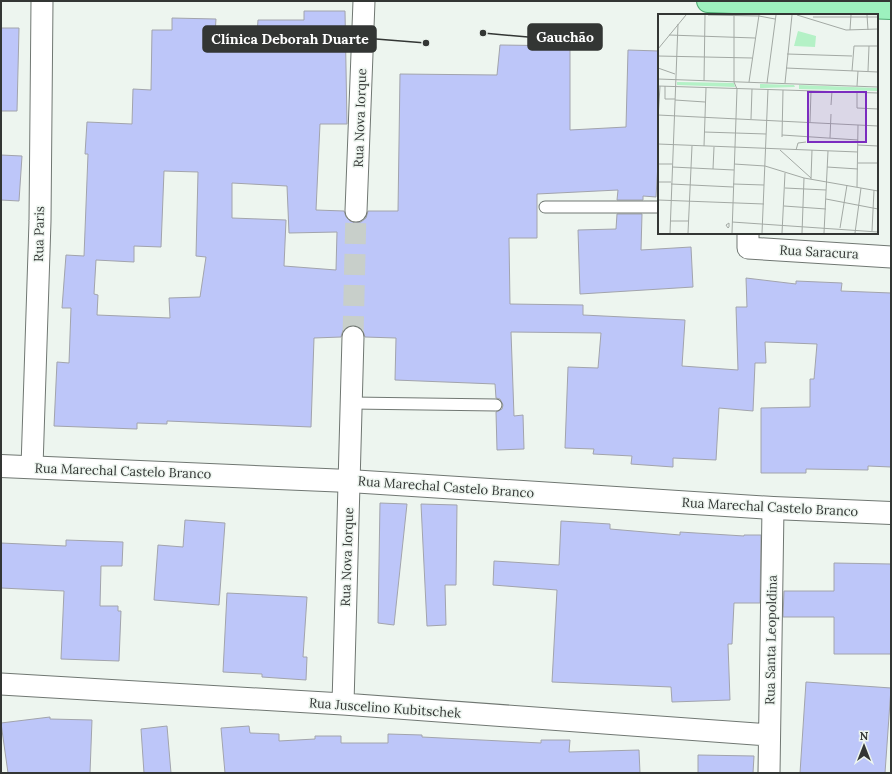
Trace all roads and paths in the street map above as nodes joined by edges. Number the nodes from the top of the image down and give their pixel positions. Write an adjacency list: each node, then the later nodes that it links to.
1 (42, 1): 15 (street, Rua Paris)
2 (364, 1): 8 (street, Rua Nova Iorque)
3 (708, 1): 5 (main road)
4 (891, 8): 5 (main road)
5 (750, 9)
6 (546, 207): 7 (lane)
7 (658, 208)
8 (356, 211)
9 (748, 241): 10 (street, Rua Saracura)
10 (891, 257)
11 (353, 337): 12 (street, Rua Nova Iorque)
12 (352, 403): 13 (lane); 16 (street, Rua Nova Iorque)
13 (496, 405)
14 (1, 466): 15 (street, Rua Marechal Castelo Branco)
15 (32, 468): 16 (street, Rua Marechal Castelo Branco)
16 (349, 481): 17 (street, Rua Marechal Castelo Branco); 20 (street, Rua Nova Iorque)
17 (773, 508): 18 (street, Rua Marechal Castelo Branco); 21 (street, Rua Santa Leopoldina)
18 (891, 513)
19 (1, 684): 20 (street, Rua Juscelino Kubitschek)
20 (343, 704): 21 (street, Rua Juscelino Kubitschek)
21 (769, 735): 22 (street, Rua Santa Leopoldina)
22 (769, 773)

